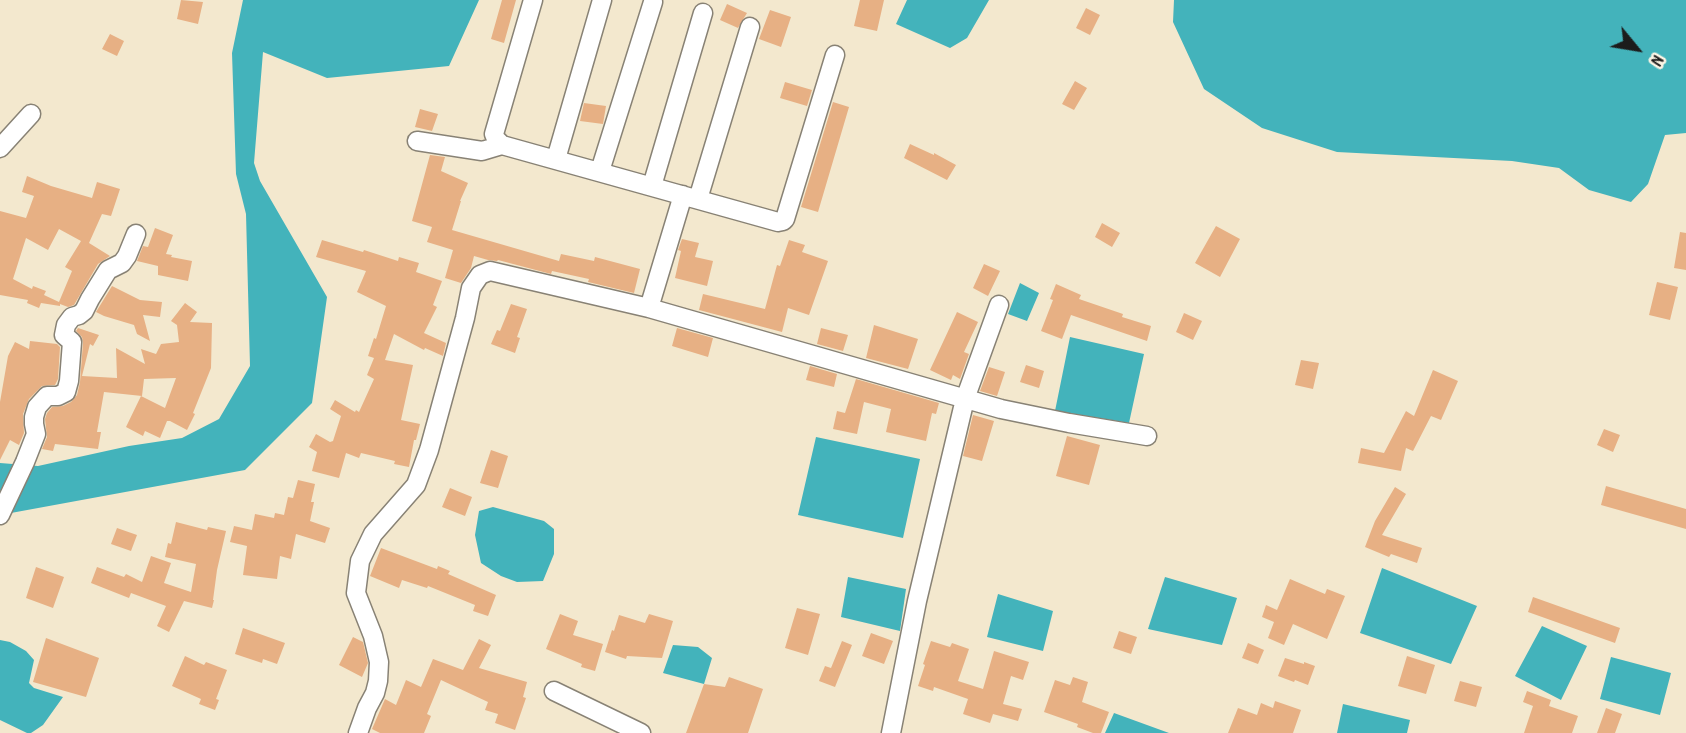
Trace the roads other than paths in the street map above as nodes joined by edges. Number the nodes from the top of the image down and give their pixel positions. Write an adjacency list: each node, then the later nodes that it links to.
1 (533, 0): 9 (street)
2 (602, 0): 11 (street)
3 (653, 2): 12 (street)
4 (704, 13): 13 (street)
5 (750, 27): 14 (street)
6 (835, 55): 14 (street)
7 (30, 114): 10 (street)
8 (417, 141): 9 (street)
9 (502, 145): 11 (street)
10 (0, 148)
11 (556, 159): 12 (street)
12 (600, 171): 13 (street)
13 (652, 187): 14 (street)
14 (691, 197): 17 (street)
15 (135, 234): 20 (street)
16 (999, 305): 18 (street)
17 (649, 308): 18 (street); 22 (street)
18 (965, 399): 19 (street); 24 (street)
19 (1147, 436)
20 (0, 515)
21 (554, 691): 23 (street)
22 (358, 733)
23 (641, 733)
24 (891, 733)

